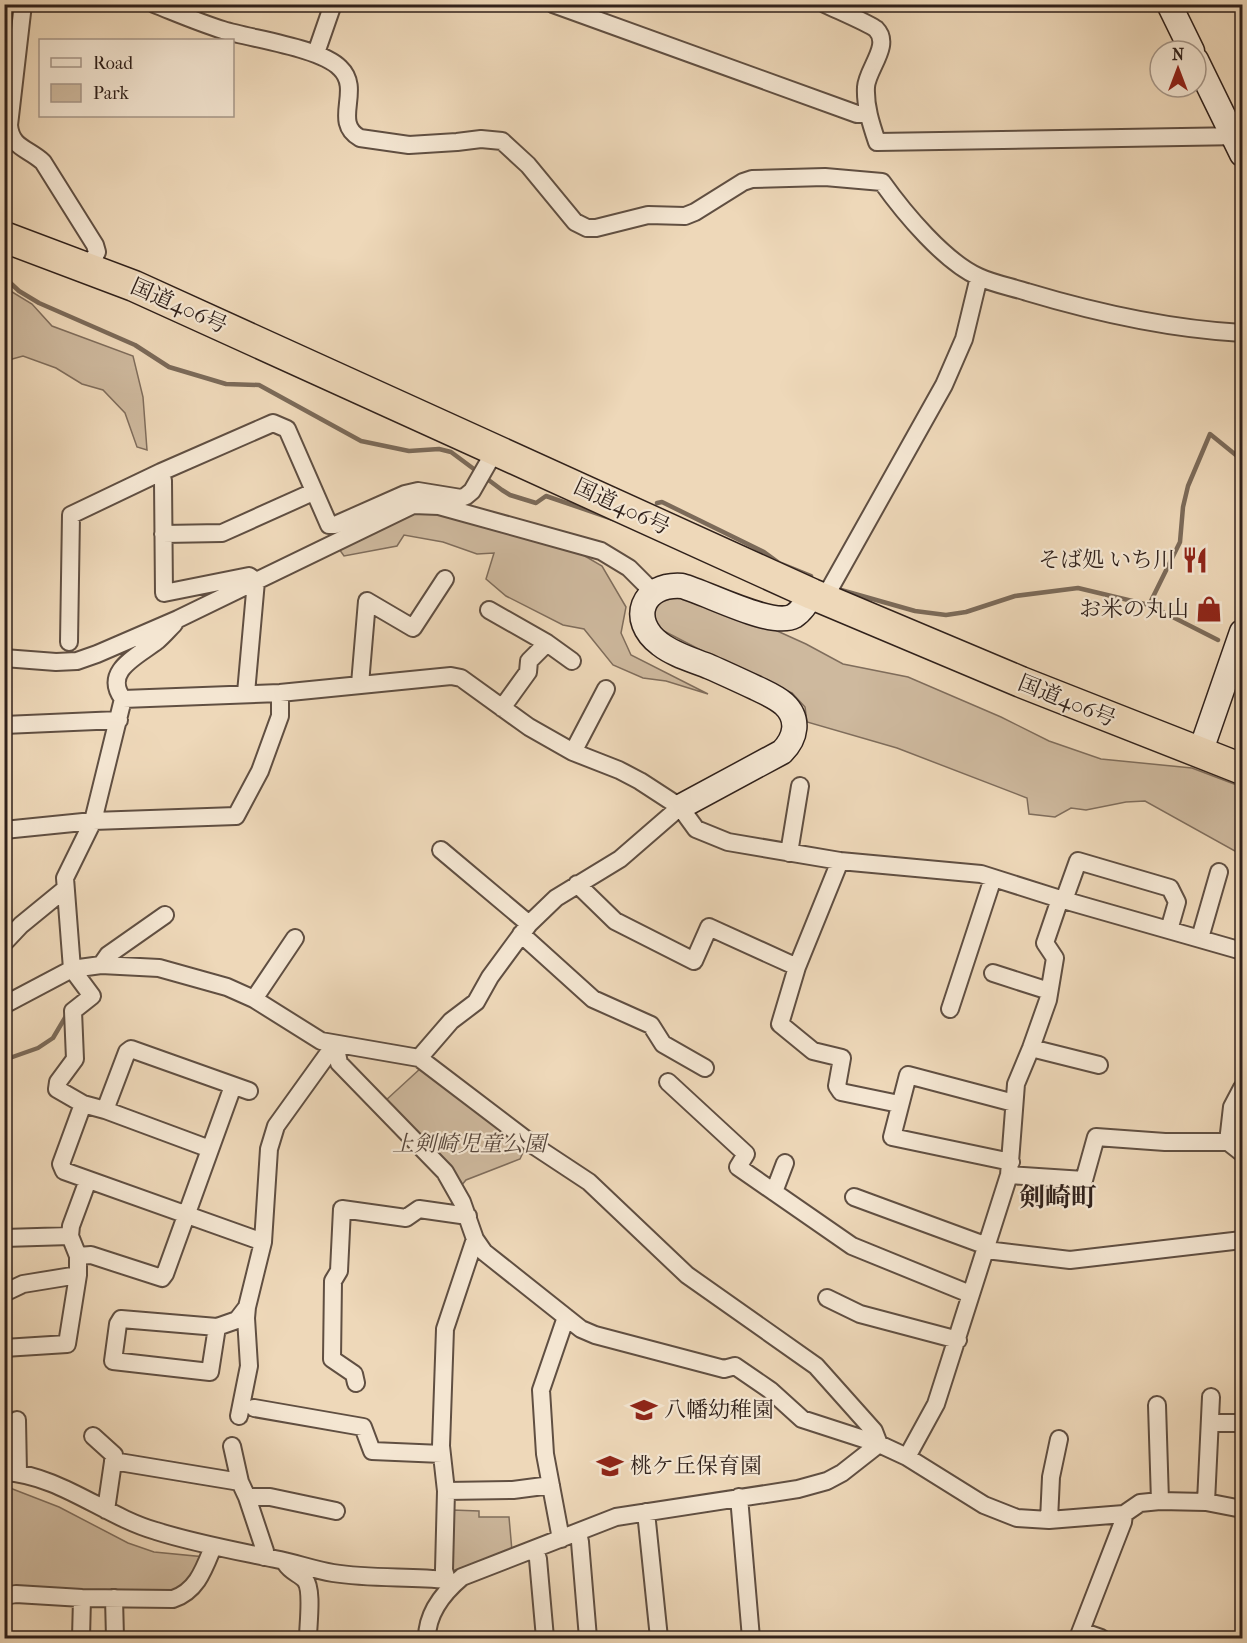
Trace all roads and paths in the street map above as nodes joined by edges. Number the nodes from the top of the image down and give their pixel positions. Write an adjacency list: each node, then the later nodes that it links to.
1 (23, 4): 13 (street)
2 (154, 4): 8 (street)
3 (333, 4): 8 (street)
4 (825, 4): 10 (street)
5 (1169, 4): 7 (street)
6 (559, 5): 10 (street)
7 (1186, 39)
8 (316, 53): 14 (street)
9 (1208, 83): 11 (street)
10 (868, 114): 11 (street)
11 (1239, 142)
12 (4, 237): 13 (highway, 国道406号)
13 (89, 268): 16 (highway, 国道406号)
14 (979, 277): 15 (street); 23 (street)
15 (1242, 333)
16 (492, 456): 18 (street); 23 (highway, 国道406号)
17 (160, 472): 18 (street); 19 (street); 27 (street)
18 (313, 492): 19 (street)
19 (163, 534): 21 (street)
20 (444, 579): 31 (street)
21 (256, 581): 22 (street); 25 (street); 33 (street)
22 (653, 592): 23 (street); 43 (street)
23 (818, 597): 40 (highway, 国道406号)
24 (489, 610): 28 (street)
25 (178, 619): 29 (street); 35 (street)
26 (1242, 632): 40 (street)
27 (69, 642)
28 (547, 643): 30 (street); 36 (street)
29 (4, 658)
30 (572, 661)
31 (360, 684): 34 (street); 36 (street)
32 (606, 689): 39 (street)
33 (246, 693): 34 (street); 35 (street)
34 (280, 693): 44 (street)
35 (123, 699): 37 (street)
36 (502, 708): 39 (street)
37 (119, 720): 38 (street); 44 (street)
38 (4, 725)
39 (573, 752): 43 (street)
40 (1200, 753): 41 (highway, 国道406号)
41 (1242, 769)
42 (800, 786): 47 (street)
43 (680, 807): 47 (street); 51 (street)
44 (93, 820): 45 (street); 52 (street)
45 (4, 831)
46 (441, 850): 55 (street)
47 (789, 853): 48 (street)
48 (840, 861): 50 (street); 62 (street)
49 (1219, 872): 58 (street)
50 (993, 878): 53 (street); 68 (street)
51 (577, 884): 55 (street); 62 (street)
52 (65, 889): 59 (street); 63 (street)
53 (1062, 900): 56 (street); 56 (street); 65 (street)
54 (165, 915): 61 (street)
55 (525, 929): 71 (street); 73 (street)
56 (1169, 930): 58 (street)
57 (295, 938): 66 (street)
58 (1200, 938): 60 (street)
59 (4, 943)
60 (1242, 951)
61 (101, 965): 63 (street); 66 (street)
62 (797, 967): 78 (street)
63 (72, 969): 67 (street); 77 (street)
64 (993, 973): 65 (street)
65 (1049, 991): 70 (street)
66 (254, 999): 69 (street)
67 (4, 1005)
68 (950, 1009)
69 (334, 1044): 71 (street); 89 (street); 94 (street)
70 (1031, 1048): 72 (street); 76 (street)
71 (419, 1058): 114 (street)
72 (1099, 1065)
73 (705, 1068)
74 (668, 1083): 86 (street)
75 (1242, 1088): 80 (street)
76 (1014, 1103): 78 (street); 84 (street)
77 (82, 1104): 79 (street); 85 (street)
78 (899, 1104): 84 (street)
79 (105, 1110): 81 (street); 81 (street)
80 (1228, 1142): 82 (street); 84 (street)
81 (210, 1149): 88 (street)
82 (1242, 1153)
83 (785, 1163): 86 (street)
84 (1010, 1169): 95 (street)
85 (88, 1180): 88 (street); 90 (street)
86 (774, 1192): 99 (street)
87 (854, 1197): 95 (street)
88 (186, 1215): 94 (street); 96 (street)
89 (468, 1216): 92 (street); 106 (street)
90 (70, 1236): 91 (street); 96 (street)
91 (4, 1238)
92 (475, 1239): 102 (street); 116 (street)
93 (1242, 1240): 95 (street)
94 (263, 1242): 101 (street)
95 (986, 1248): 99 (street)
96 (78, 1256): 97 (street)
97 (78, 1275): 98 (street); 105 (street)
98 (4, 1293)
99 (970, 1294): 104 (street)
100 (827, 1298): 104 (street)
101 (247, 1307): 103 (street); 116 (street)
102 (566, 1317): 114 (street); 121 (street)
103 (217, 1327): 103 (street)
104 (958, 1340): 117 (street)
105 (4, 1348)
106 (356, 1383)
107 (1211, 1397): 110 (street)
108 (1157, 1405): 125 (street)
109 (17, 1420): 119 (street)
110 (1210, 1423): 111 (street); 126 (street)
111 (1242, 1423)
112 (93, 1436): 118 (street)
113 (1059, 1439): 132 (street)
114 (879, 1444): 117 (street); 124 (street)
115 (232, 1446): 120 (street)
116 (442, 1454): 122 (street)
117 (907, 1457): 132 (street)
118 (113, 1461): 120 (street); 128 (street)
119 (11, 1472): 128 (street)
120 (240, 1482): 123 (street)
121 (551, 1485): 122 (street); 134 (street)
122 (446, 1491): 139 (street)
123 (247, 1497): 129 (street); 137 (street)
124 (739, 1497): 130 (street); 151 (street)
125 (1160, 1501): 126 (street); 131 (street)
126 (1206, 1502): 127 (street)
127 (1242, 1509)
128 (106, 1510): 135 (street)
129 (336, 1512)
130 (646, 1512): 133 (street); 150 (street)
131 (1124, 1514): 132 (street); 143 (street)
132 (1049, 1520)
133 (578, 1532): 134 (street); 149 (street)
134 (561, 1539): 136 (street)
135 (213, 1547): 137 (street); 142 (street)
136 (535, 1549): 139 (street); 148 (street)
137 (264, 1557): 138 (street)
138 (284, 1561): 139 (street); 146 (street)
139 (450, 1582): 147 (street)
140 (4, 1596): 141 (street)
141 (82, 1598): 142 (street); 144 (street)
142 (114, 1598): 145 (street)
143 (1079, 1635): 152 (street)
144 (81, 1638)
145 (115, 1638)
146 (308, 1638)
147 (427, 1638)
148 (545, 1638)
149 (588, 1638)
150 (659, 1638)
151 (751, 1638)
152 (1101, 1638)

